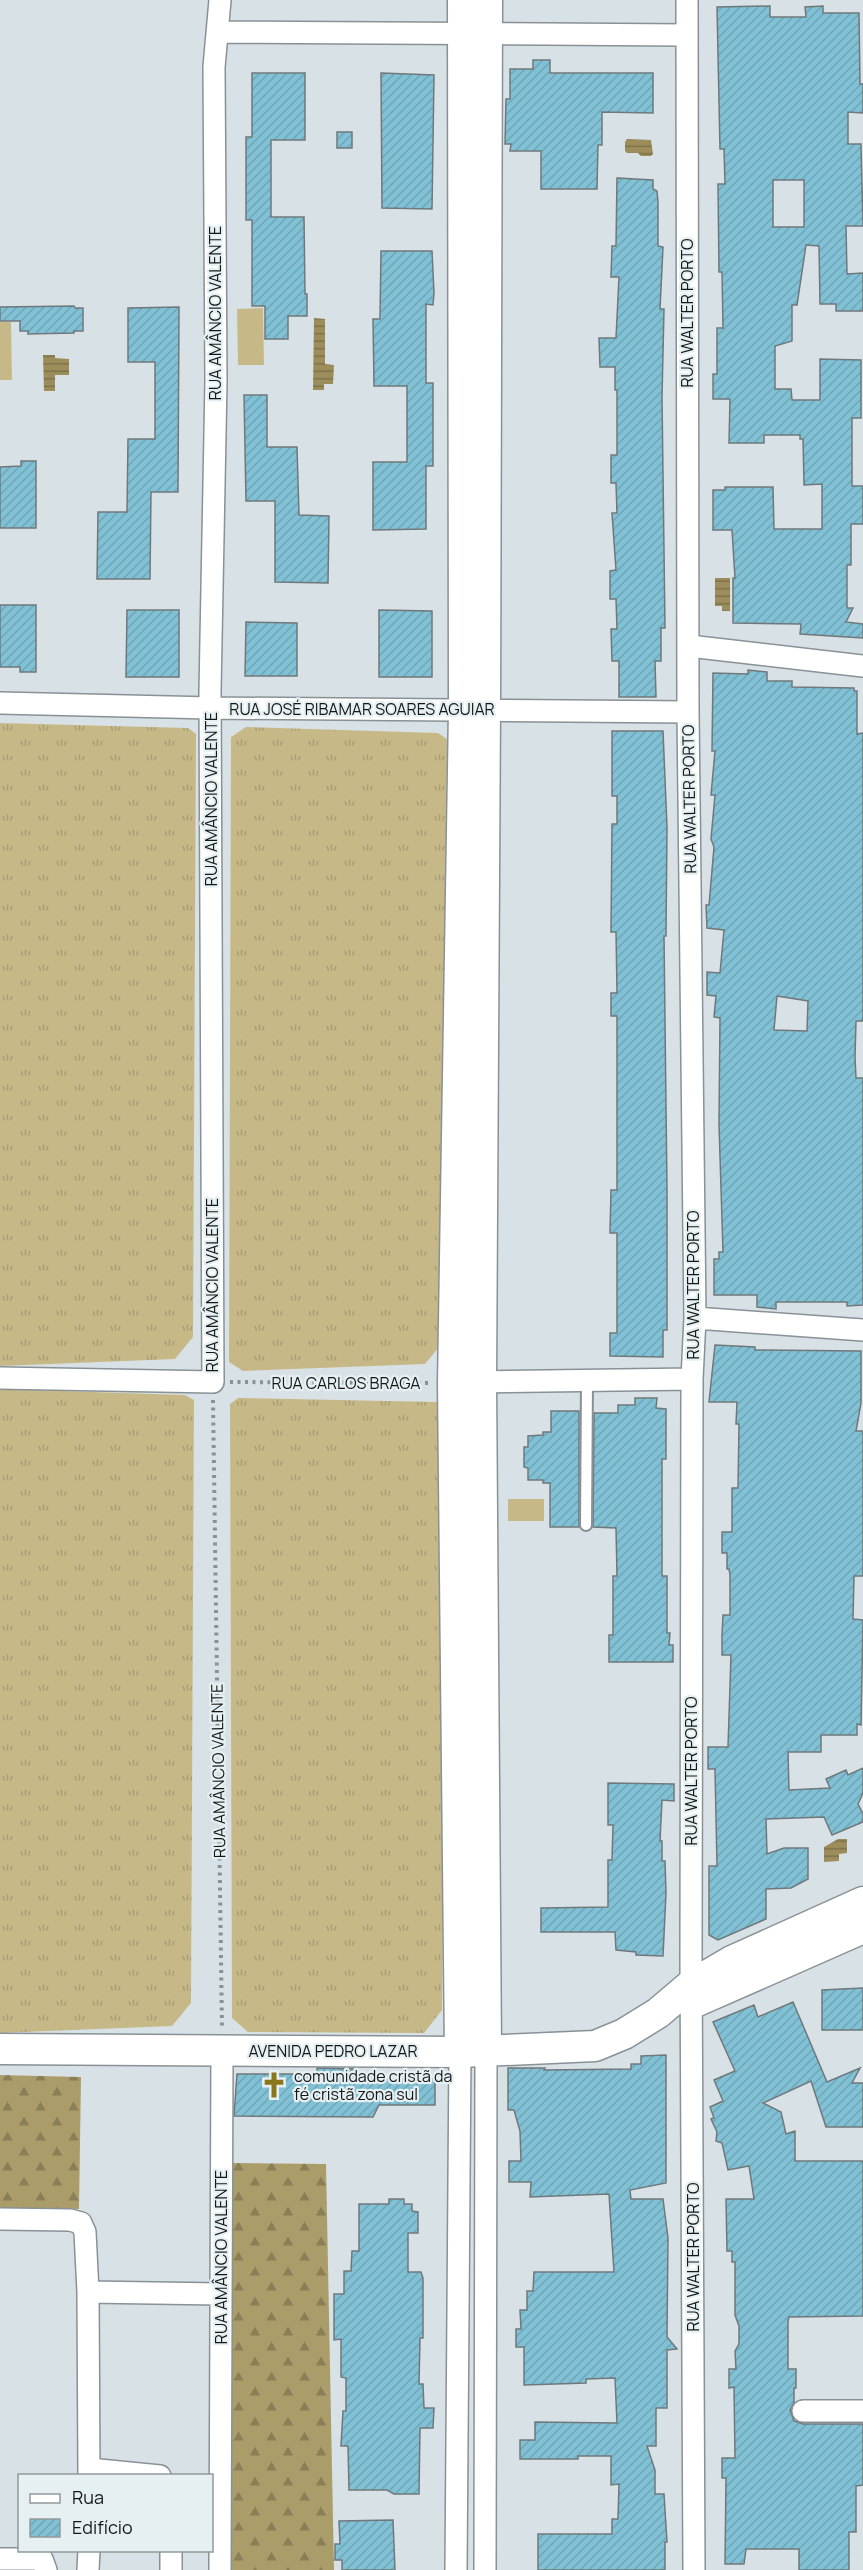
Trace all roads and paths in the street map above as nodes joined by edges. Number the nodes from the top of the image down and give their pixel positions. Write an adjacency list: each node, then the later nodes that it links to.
1 (220, 0): 5 (street, RUA AMÂNCIO VALENTE)
2 (463, 0): 6 (main road)
3 (487, 0): 6 (main road)
4 (687, 0): 7 (street, RUA WALTER PORTO)
5 (218, 32): 6 (street); 11 (street, RUA AMÂNCIO VALENTE)
6 (475, 32): 7 (street); 12 (main road)
7 (686, 35): 8 (street, RUA WALTER PORTO)
8 (689, 646): 9 (street); 13 (street, RUA WALTER PORTO)
9 (863, 666)
10 (0, 703): 11 (street, RUA JOSÉ RIBAMAR SOARES AGUIAR)
11 (211, 708): 12 (street, RUA JOSÉ RIBAMAR SOARES AGUIAR); 19 (street, RUA AMÂNCIO VALENTE)
12 (474, 709): 13 (street, RUA JOSÉ RIBAMAR SOARES AGUIAR); 20 (main road)
13 (688, 712): 14 (street, RUA WALTER PORTO)
14 (695, 1318): 15 (street); 17 (street, RUA WALTER PORTO)
15 (863, 1330)
16 (0, 1378): 19 (street)
17 (692, 1379): 18 (street); 24 (street, RUA WALTER PORTO)
18 (587, 1380): 20 (street); 21 (lane)
19 (213, 1382): 20 (path, RUA CARLOS BRAGA); 26 (path, RUA AMÂNCIO VALENTE)
20 (467, 1382): 27 (main road)
21 (586, 1525)
22 (863, 1902): 24 (main road, AVENIDA PEDRO LAZAR)
23 (863, 1928): 24 (main road, AVENIDA PEDRO LAZAR)
24 (691, 1994): 27 (main road, AVENIDA PEDRO LAZAR); 48 (street, RUA WALTER PORTO)
25 (0, 2049): 26 (main road, AVENIDA PEDRO LAZAR)
26 (222, 2050): 27 (main road, AVENIDA PEDRO LAZAR); 30 (street, RUA AMÂNCIO VALENTE)
27 (473, 2051): 31 (street); 32 (street)
28 (0, 2219): 29 (street)
29 (88, 2292): 30 (street); 35 (street)
30 (220, 2294): 45 (street, RUA AMÂNCIO VALENTE)
31 (486, 2302): 32 (street); 38 (street)
32 (459, 2303): 37 (street)
33 (863, 2410): 34 (street)
34 (803, 2411)
35 (89, 2472): 36 (street)
36 (136, 2474)
37 (456, 2535): 38 (street); 46 (street)
38 (485, 2535): 47 (street)
39 (88, 2552): 43 (street)
40 (171, 2552): 44 (street)
41 (0, 2559): 42 (street)
42 (46, 2570)
43 (88, 2570)
44 (171, 2570)
45 (219, 2570)
46 (456, 2570)
47 (485, 2570)
48 (694, 2570)

